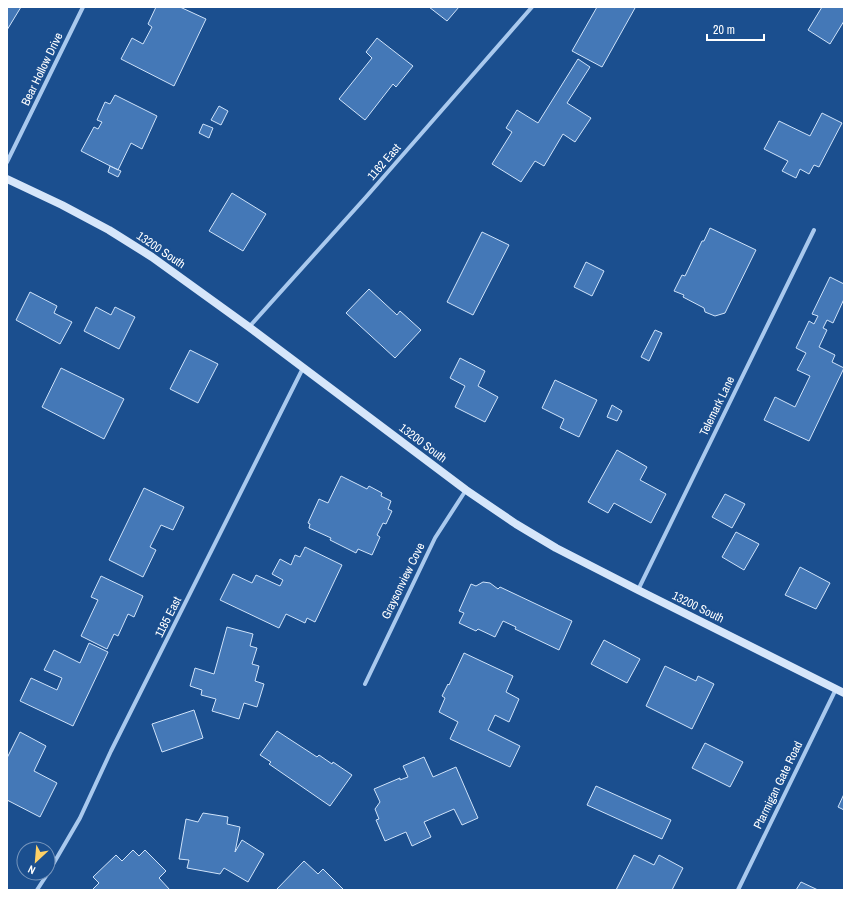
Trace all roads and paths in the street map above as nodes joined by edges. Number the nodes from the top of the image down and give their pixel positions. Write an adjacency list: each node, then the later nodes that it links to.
1 (84, 7): 3 (street, Bear Hollow Drive)
2 (532, 7): 6 (street, 1162 East)
3 (7, 162)
4 (7, 178): 6 (street, 13200 South)
5 (814, 230): 9 (street, Telemark Lane)
6 (248, 327): 7 (street, 13200 South)
7 (303, 368): 8 (street, 13200 South); 13 (street, 1185 East)
8 (466, 490): 9 (street, 13200 South); 10 (street, Graysonview Cove)
9 (638, 590): 11 (street, 13200 South)
10 (364, 684)
11 (836, 689): 12 (street, 13200 South); 16 (street, Ptarmigan Gate Road)
12 (844, 693)
13 (56, 859)
14 (43, 881): 15 (street, 1185 East)
15 (37, 890)
16 (738, 890)

